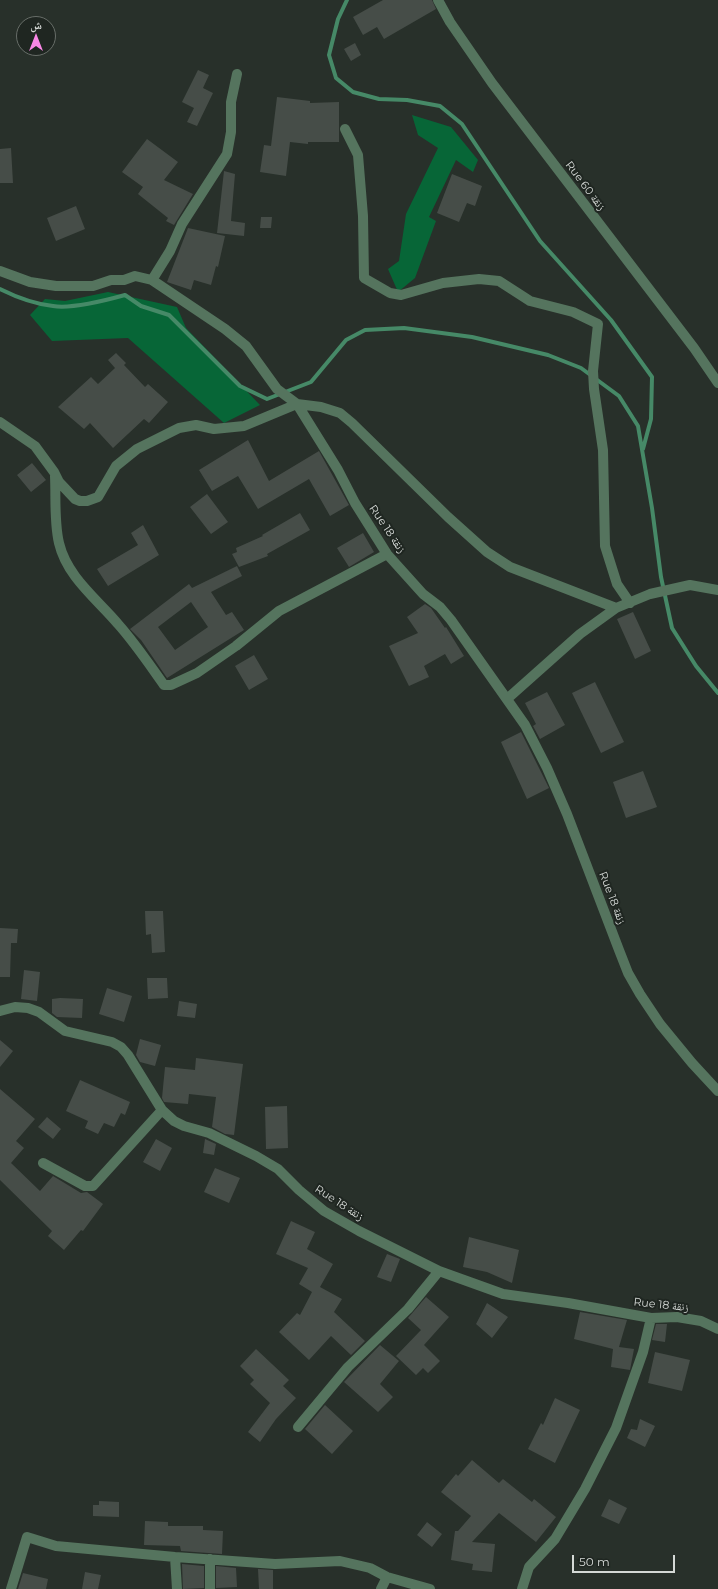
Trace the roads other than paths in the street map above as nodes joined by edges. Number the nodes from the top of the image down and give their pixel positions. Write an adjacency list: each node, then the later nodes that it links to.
1 (438, 0): 6 (street, Rue 60 زنقة)
2 (237, 74): 5 (street)
3 (345, 128): 12 (street)
4 (0, 271): 5 (street)
5 (152, 280): 7 (street)
6 (718, 383)
7 (294, 402): 9 (street); 10 (street, Rue 18 زنقة); 13 (street)
8 (0, 422): 9 (street)
9 (54, 472): 10 (street)
10 (387, 554): 14 (street, Rue 18 زنقة)
11 (718, 590): 12 (street)
12 (630, 603): 13 (street)
13 (616, 608): 14 (street)
14 (507, 699): 16 (street, Rue 18 زنقة)
15 (0, 1011): 17 (street, Rue 18 زنقة)
16 (718, 1091)
17 (162, 1110): 18 (street); 19 (street, Rue 18 زنقة)
18 (43, 1163)
19 (439, 1270): 20 (street, Rue 18 زنقة); 22 (street)
20 (651, 1318): 21 (street, Rue 18 زنقة); 31 (street)
21 (718, 1329)
22 (298, 1427)
23 (175, 1557): 24 (street); 26 (street); 27 (street)
24 (210, 1559): 25 (street); 28 (street)
25 (386, 1577): 29 (street); 30 (street)
26 (11, 1589)
27 (177, 1589)
28 (210, 1589)
29 (381, 1589)
30 (430, 1589)
31 (522, 1589)

